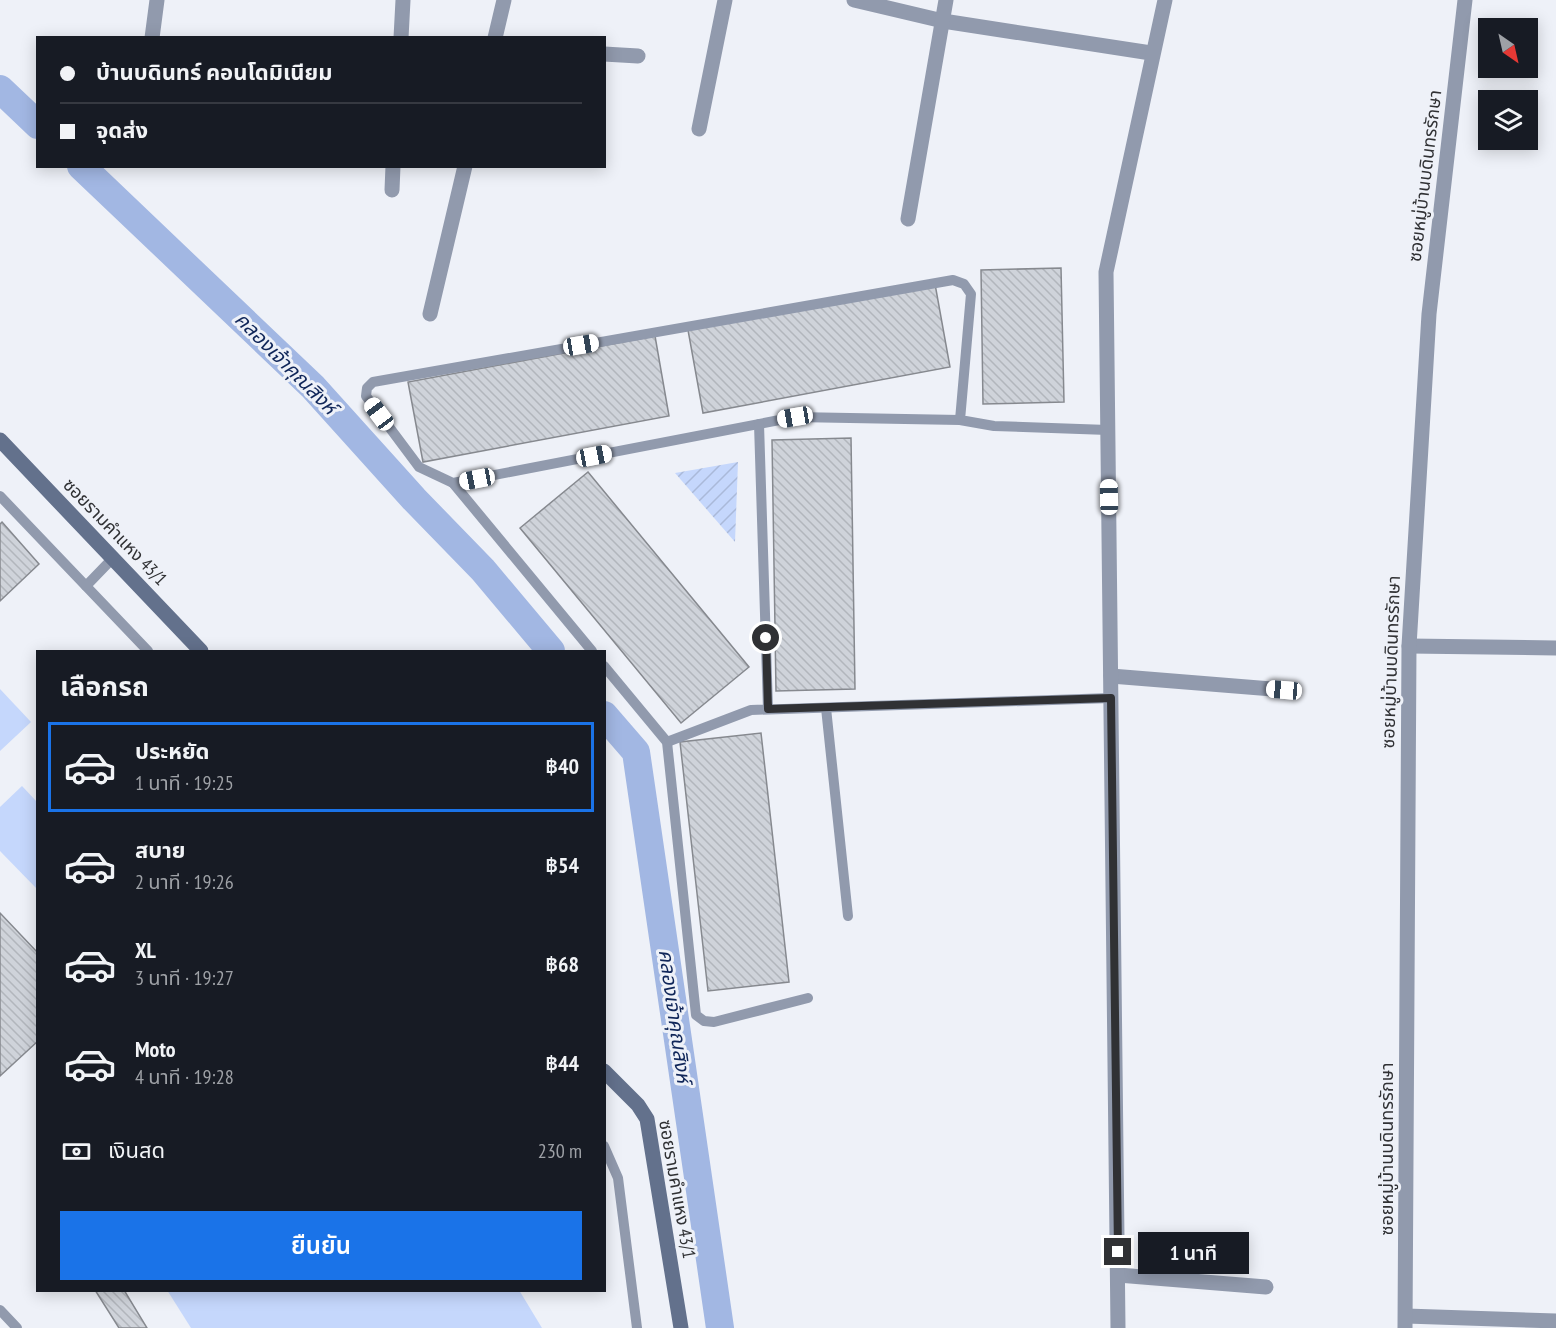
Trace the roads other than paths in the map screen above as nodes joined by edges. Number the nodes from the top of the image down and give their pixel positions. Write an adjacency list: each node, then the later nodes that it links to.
1 (158, 0): 10 (street)
2 (403, 0): 11 (street)
3 (504, 0): 12 (street)
4 (724, 0): 16 (street)
5 (854, 0): 9 (street)
6 (946, 0): 9 (street)
7 (1165, 0): 13 (street)
8 (1465, 0): 30 (street, ซอยหมู่บ้านบดินทรรักษา)
9 (943, 21): 13 (street); 20 (street)
10 (152, 36)
11 (401, 36)
12 (495, 36)
13 (1151, 53): 24 (street)
14 (606, 54): 15 (street)
15 (638, 56)
16 (699, 129)
17 (393, 168): 19 (street)
18 (465, 168): 21 (street)
19 (392, 190)
20 (908, 219)
21 (430, 314)
22 (960, 420): 23 (lane); 24 (lane); 26 (lane)
23 (759, 424): 26 (lane); 40 (lane)
24 (1108, 430): 36 (street)
25 (0, 440): 28 (street, ซอยรามคำแหง 43/1)
26 (453, 483): 34 (lane)
27 (0, 496): 29 (lane)
28 (113, 558): 29 (lane); 33 (street, ซอยรามคำแหง 43/1)
29 (86, 586): 32 (lane)
30 (1408, 646): 31 (street); 49 (street, ซอยหมู่บ้านบดินทรรักษา)
31 (1556, 648)
32 (147, 650)
33 (200, 650)
34 (591, 650)
35 (606, 668): 41 (lane)
36 (1111, 676): 37 (street); 38 (street)
37 (1284, 690)
38 (1111, 698): 39 (lane); 46 (street)
39 (826, 708): 40 (lane); 42 (lane)
40 (768, 709): 41 (lane)
41 (667, 742): 43 (lane)
42 (848, 915)
43 (808, 998)
44 (606, 1073): 53 (street, ซอยรามคำแหง 43/1)
45 (606, 1151): 52 (lane)
46 (1118, 1275): 47 (street); 54 (street)
47 (1266, 1287)
48 (0, 1310): 51 (lane)
49 (1405, 1322): 50 (street)
50 (1556, 1322)
51 (17, 1328)
52 (637, 1328)
53 (681, 1328)
54 (1118, 1328)

